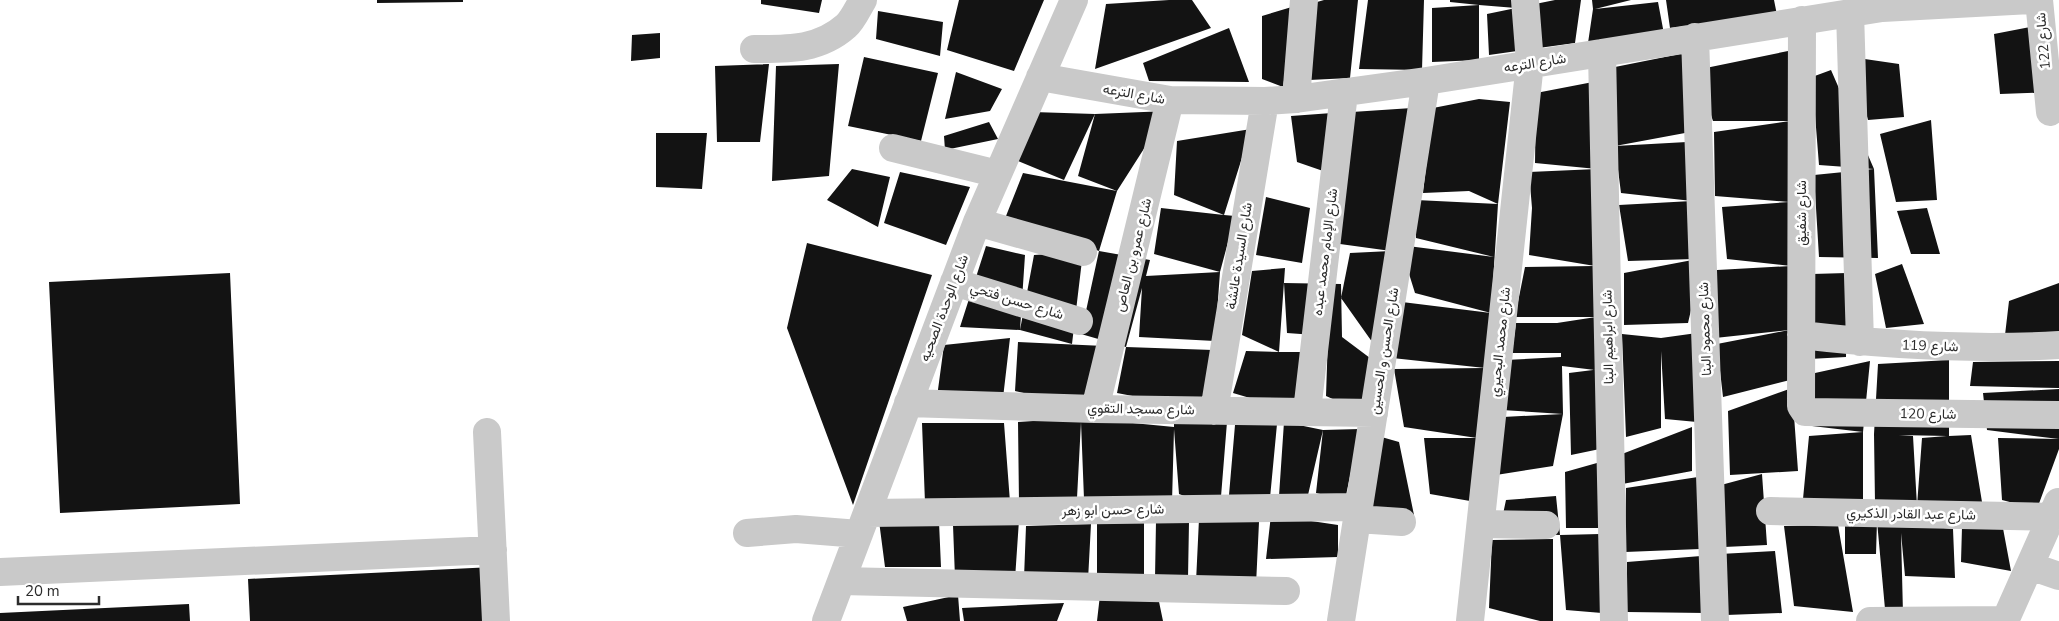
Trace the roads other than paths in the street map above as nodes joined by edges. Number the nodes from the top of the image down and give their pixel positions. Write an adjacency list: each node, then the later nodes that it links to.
1 (863, 0): 12 (street)
2 (1074, 0): 15 (street, شارع الوحدة الصحيه)
3 (1304, 0): 18 (street)
4 (1525, 0): 14 (street, شارع محمد البحيري)
5 (2031, 0): 7 (street, شارع الترعه)
6 (2039, 0): 21 (street, شارع 122)
7 (1991, 1): 8 (street, شارع الترعه)
8 (1882, 4): 9 (street, شارع الترعه)
9 (1850, 12): 10 (street, شارع الترعه); 29 (street)
10 (1802, 20): 11 (street, شارع الترعه); 28 (street, شارع شفيق)
11 (1695, 37): 13 (street, شارع الترعه); 59 (street, شارع محمود البنا)
12 (754, 49)
13 (1602, 53): 14 (street, شارع الترعه); 58 (street, شارع ابراهيم البنا)
14 (1530, 63): 16 (street, شارع الترعه); 44 (street, شارع محمد البحيري)
15 (1040, 77): 19 (street, شارع الترعه); 23 (street, شارع الوحدة الصحيه)
16 (1426, 81): 17 (street, شارع الترعه); 36 (street, شارع الحسن و الحسين)
17 (1344, 92): 18 (street, شارع الترعه); 35 (street, شارع الإمام محمد عبده)
18 (1296, 99): 20 (street, شارع الترعه)
19 (1170, 100): 20 (street, شارع الترعه); 33 (street, شارع عمرو بن العاص)
20 (1265, 101): 34 (street, شارع السيدة عائشة)
21 (2050, 112)
22 (893, 148): 23 (street)
23 (998, 174): 24 (street, شارع الوحدة الصحيه)
24 (977, 222): 25 (street); 26 (street, شارع الوحدة الصحيه)
25 (1082, 252)
26 (954, 282): 27 (street, شارع حسن فتحي); 31 (street, شارع الوحدة الصحيه)
27 (1079, 321)
28 (1801, 334): 29 (street, شارع 119); 32 (street, شارع شفيق)
29 (1860, 342): 30 (street, شارع 119)
30 (2059, 345)
31 (908, 403): 33 (street, شارع مسجد التقوي); 43 (street, شارع الوحدة الصحيه)
32 (1801, 406): 37 (street, شارع 120)
33 (1095, 409): 34 (street, شارع مسجد التقوي)
34 (1214, 411): 35 (street, شارع مسجد التقوي)
35 (1306, 412): 36 (street, شارع مسجد التقوي)
36 (1374, 413): 41 (street, شارع الحسن و الحسين)
37 (2059, 415)
38 (488, 432): 47 (street)
39 (2055, 509): 40 (street, شارع عبد القادر الذكيري); 48 (street)
40 (1770, 511)
41 (1358, 513): 42 (street, شارع حسن ابو زهر); 43 (street, شارع حسن ابو زهر); 56 (street, شارع الحسن و الحسين)
42 (1402, 522)
43 (863, 523): 46 (street, شارع حسن ابو زهر); 51 (street, شارع الوحدة الصحيه)
44 (1481, 524): 45 (street); 57 (street, شارع محمد البحيري)
45 (1546, 525)
46 (747, 534)
47 (493, 550): 49 (street); 54 (street)
48 (2030, 566): 50 (street); 53 (street)
49 (0, 572)
50 (2059, 576)
51 (841, 582): 52 (street); 55 (street, شارع الوحدة الصحيه)
52 (1286, 591)
53 (2005, 620): 60 (street)
54 (496, 621)
55 (826, 621)
56 (1341, 621)
57 (1470, 621)
58 (1614, 621)
59 (1715, 621)
60 (1870, 621)

